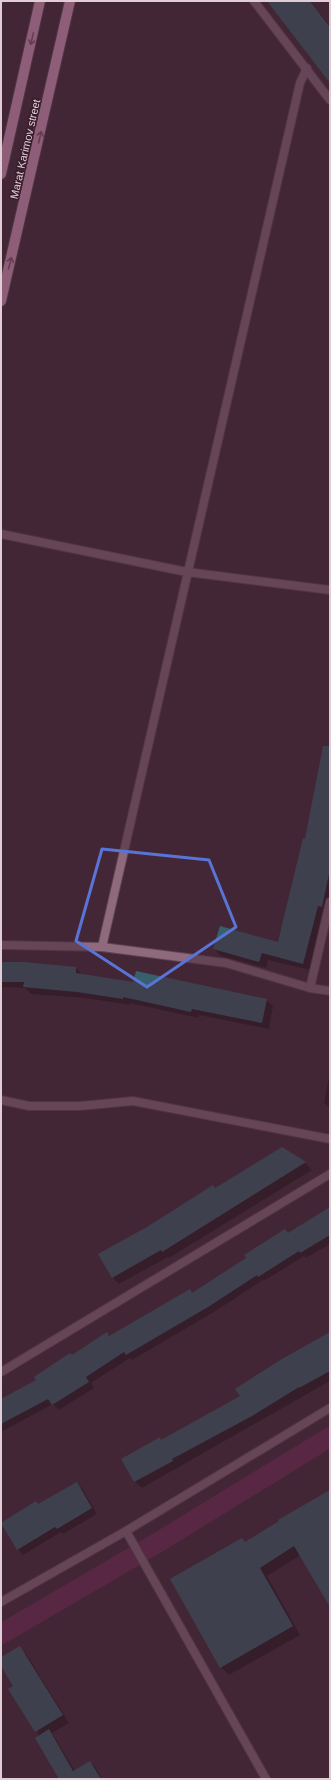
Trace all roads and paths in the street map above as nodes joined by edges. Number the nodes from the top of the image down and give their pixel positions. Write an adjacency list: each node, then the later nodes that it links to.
1 (40, 1): 6 (main road, Marat Karimov street, one-way to 6)
2 (70, 1): 7 (main road, Marat Karimov street, one-way to 2)
3 (254, 1): 4 (street)
4 (307, 68): 5 (street); 9 (street)
5 (330, 100)
6 (1, 174)
7 (1, 301)
8 (1, 534): 9 (street)
9 (187, 572): 10 (street); 13 (street)
10 (330, 590)
11 (330, 902): 14 (street)
12 (1, 945): 13 (street)
13 (102, 948): 14 (street)
14 (310, 988): 15 (street)
15 (330, 991)
16 (1, 1100): 17 (street)
17 (330, 1138)
18 (330, 1174): 19 (street)
19 (1, 1372)
20 (330, 1408): 21 (street)
21 (126, 1531): 22 (street); 23 (street)
22 (1, 1602)
23 (266, 1779)

